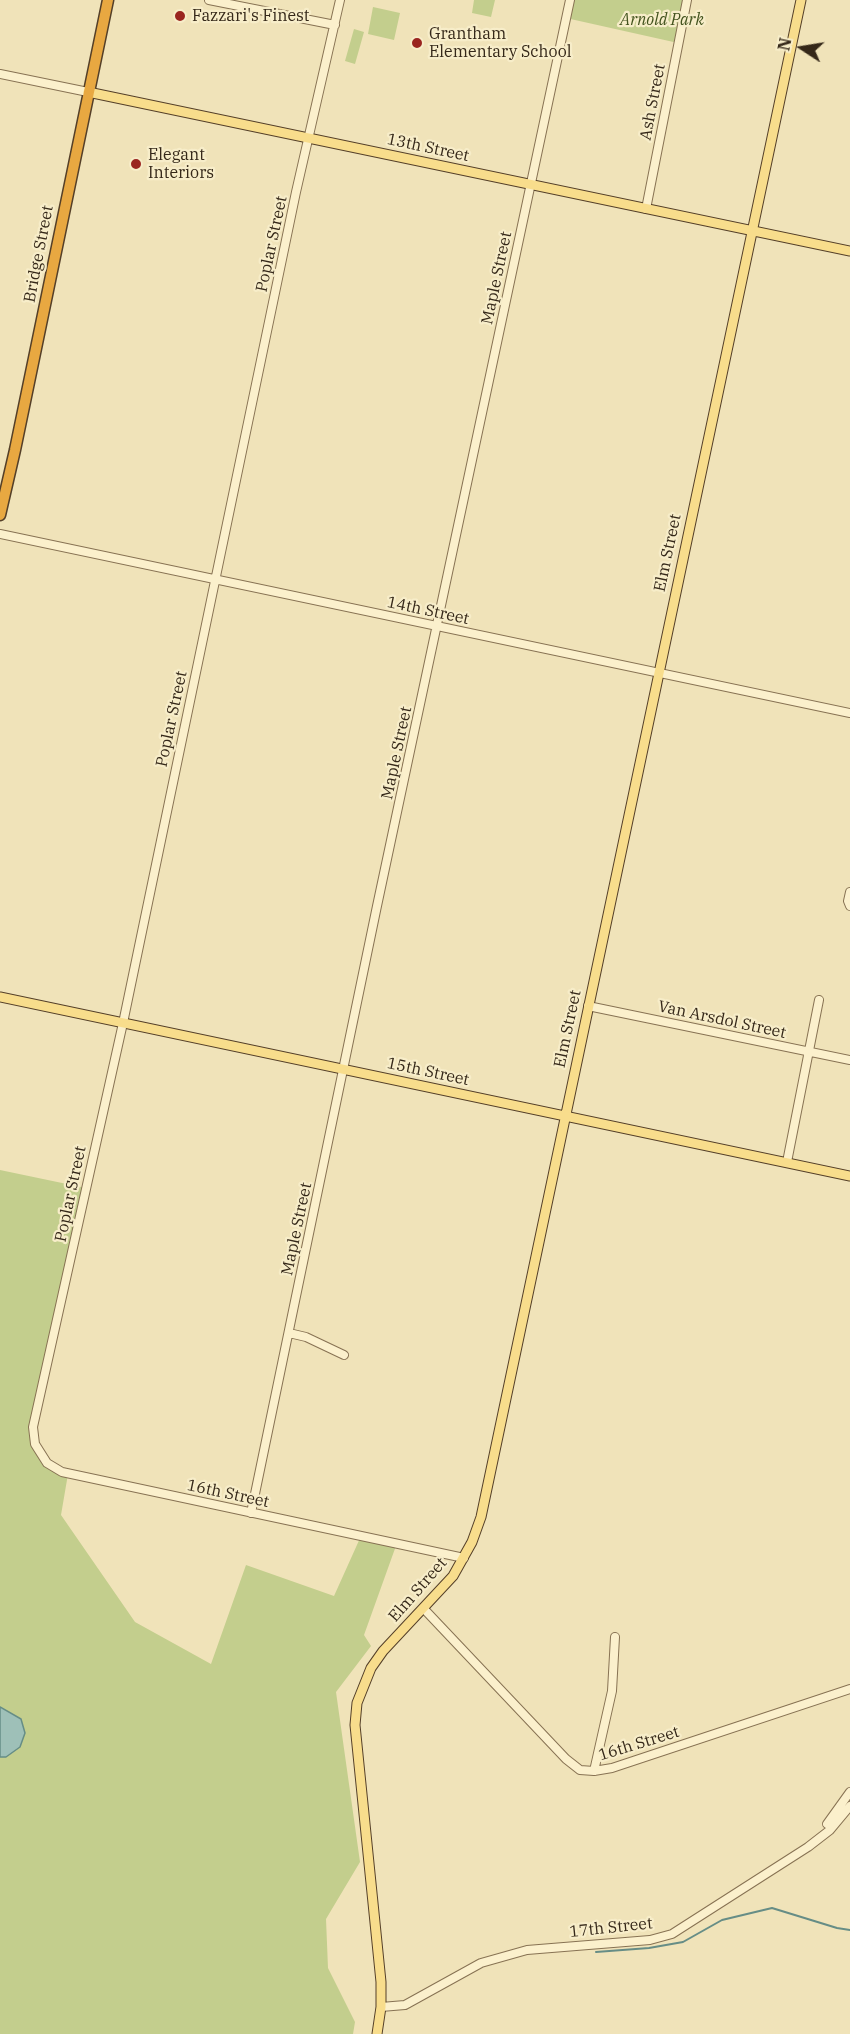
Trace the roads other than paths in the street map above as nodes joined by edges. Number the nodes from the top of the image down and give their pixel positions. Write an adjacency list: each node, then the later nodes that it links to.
1 (108, 0): 9 (highway, Bridge Street)
2 (209, 0): 7 (street)
3 (340, 0): 7 (street, Poplar Street)
4 (570, 0): 11 (street, Maple Street)
5 (687, 0): 12 (street, Ash Street)
6 (801, 0): 13 (main road, Elm Street)
7 (335, 25): 10 (street, Poplar Street)
8 (0, 74): 9 (street, 13th Street)
9 (88, 92): 10 (main road, 13th Street); 15 (highway, Bridge Street)
10 (308, 138): 11 (main road, 13th Street); 17 (street, Poplar Street)
11 (530, 184): 12 (main road, 13th Street); 18 (street, Maple Street)
12 (646, 209): 13 (main road, 13th Street)
13 (752, 231): 14 (main road, 13th Street); 19 (main road, Elm Street)
14 (850, 251)
15 (0, 515)
16 (0, 534): 17 (street, 14th Street)
17 (216, 580): 18 (street, 14th Street); 26 (street, Poplar Street)
18 (438, 627): 19 (street, 14th Street); 29 (street, Maple Street)
19 (658, 674): 20 (street, 14th Street); 25 (main road, Elm Street)
20 (850, 713)
21 (850, 892): 22 (street)
22 (850, 906)
23 (0, 998): 26 (main road, 15th Street)
24 (819, 1000): 27 (street)
25 (588, 1006): 27 (street, Van Arsdol Street); 30 (main road, Elm Street)
26 (123, 1023): 29 (main road, 15th Street); 35 (street, Poplar Street)
27 (809, 1052): 28 (street, Van Arsdol Street); 31 (street)
28 (850, 1060)
29 (344, 1070): 30 (main road, 15th Street); 33 (street, Maple Street)
30 (565, 1117): 31 (main road, 15th Street); 37 (main road, Elm Street)
31 (787, 1162): 32 (main road, 15th Street)
32 (850, 1176)
33 (289, 1333): 34 (street); 36 (street, Maple Street)
34 (344, 1355)
35 (35, 1444): 36 (street, 16th Street)
36 (251, 1513): 37 (street, 16th Street)
37 (464, 1558): 38 (main road, Elm Street)
38 (424, 1609): 41 (street, 16th Street); 45 (main road, Elm Street)
39 (615, 1637): 41 (street)
40 (850, 1689): 41 (street, 16th Street)
41 (594, 1771)
42 (850, 1792): 44 (street)
43 (850, 1806): 45 (street, 17th Street)
44 (828, 1824)
45 (381, 2007): 46 (main road, Elm Street)
46 (377, 2034)

